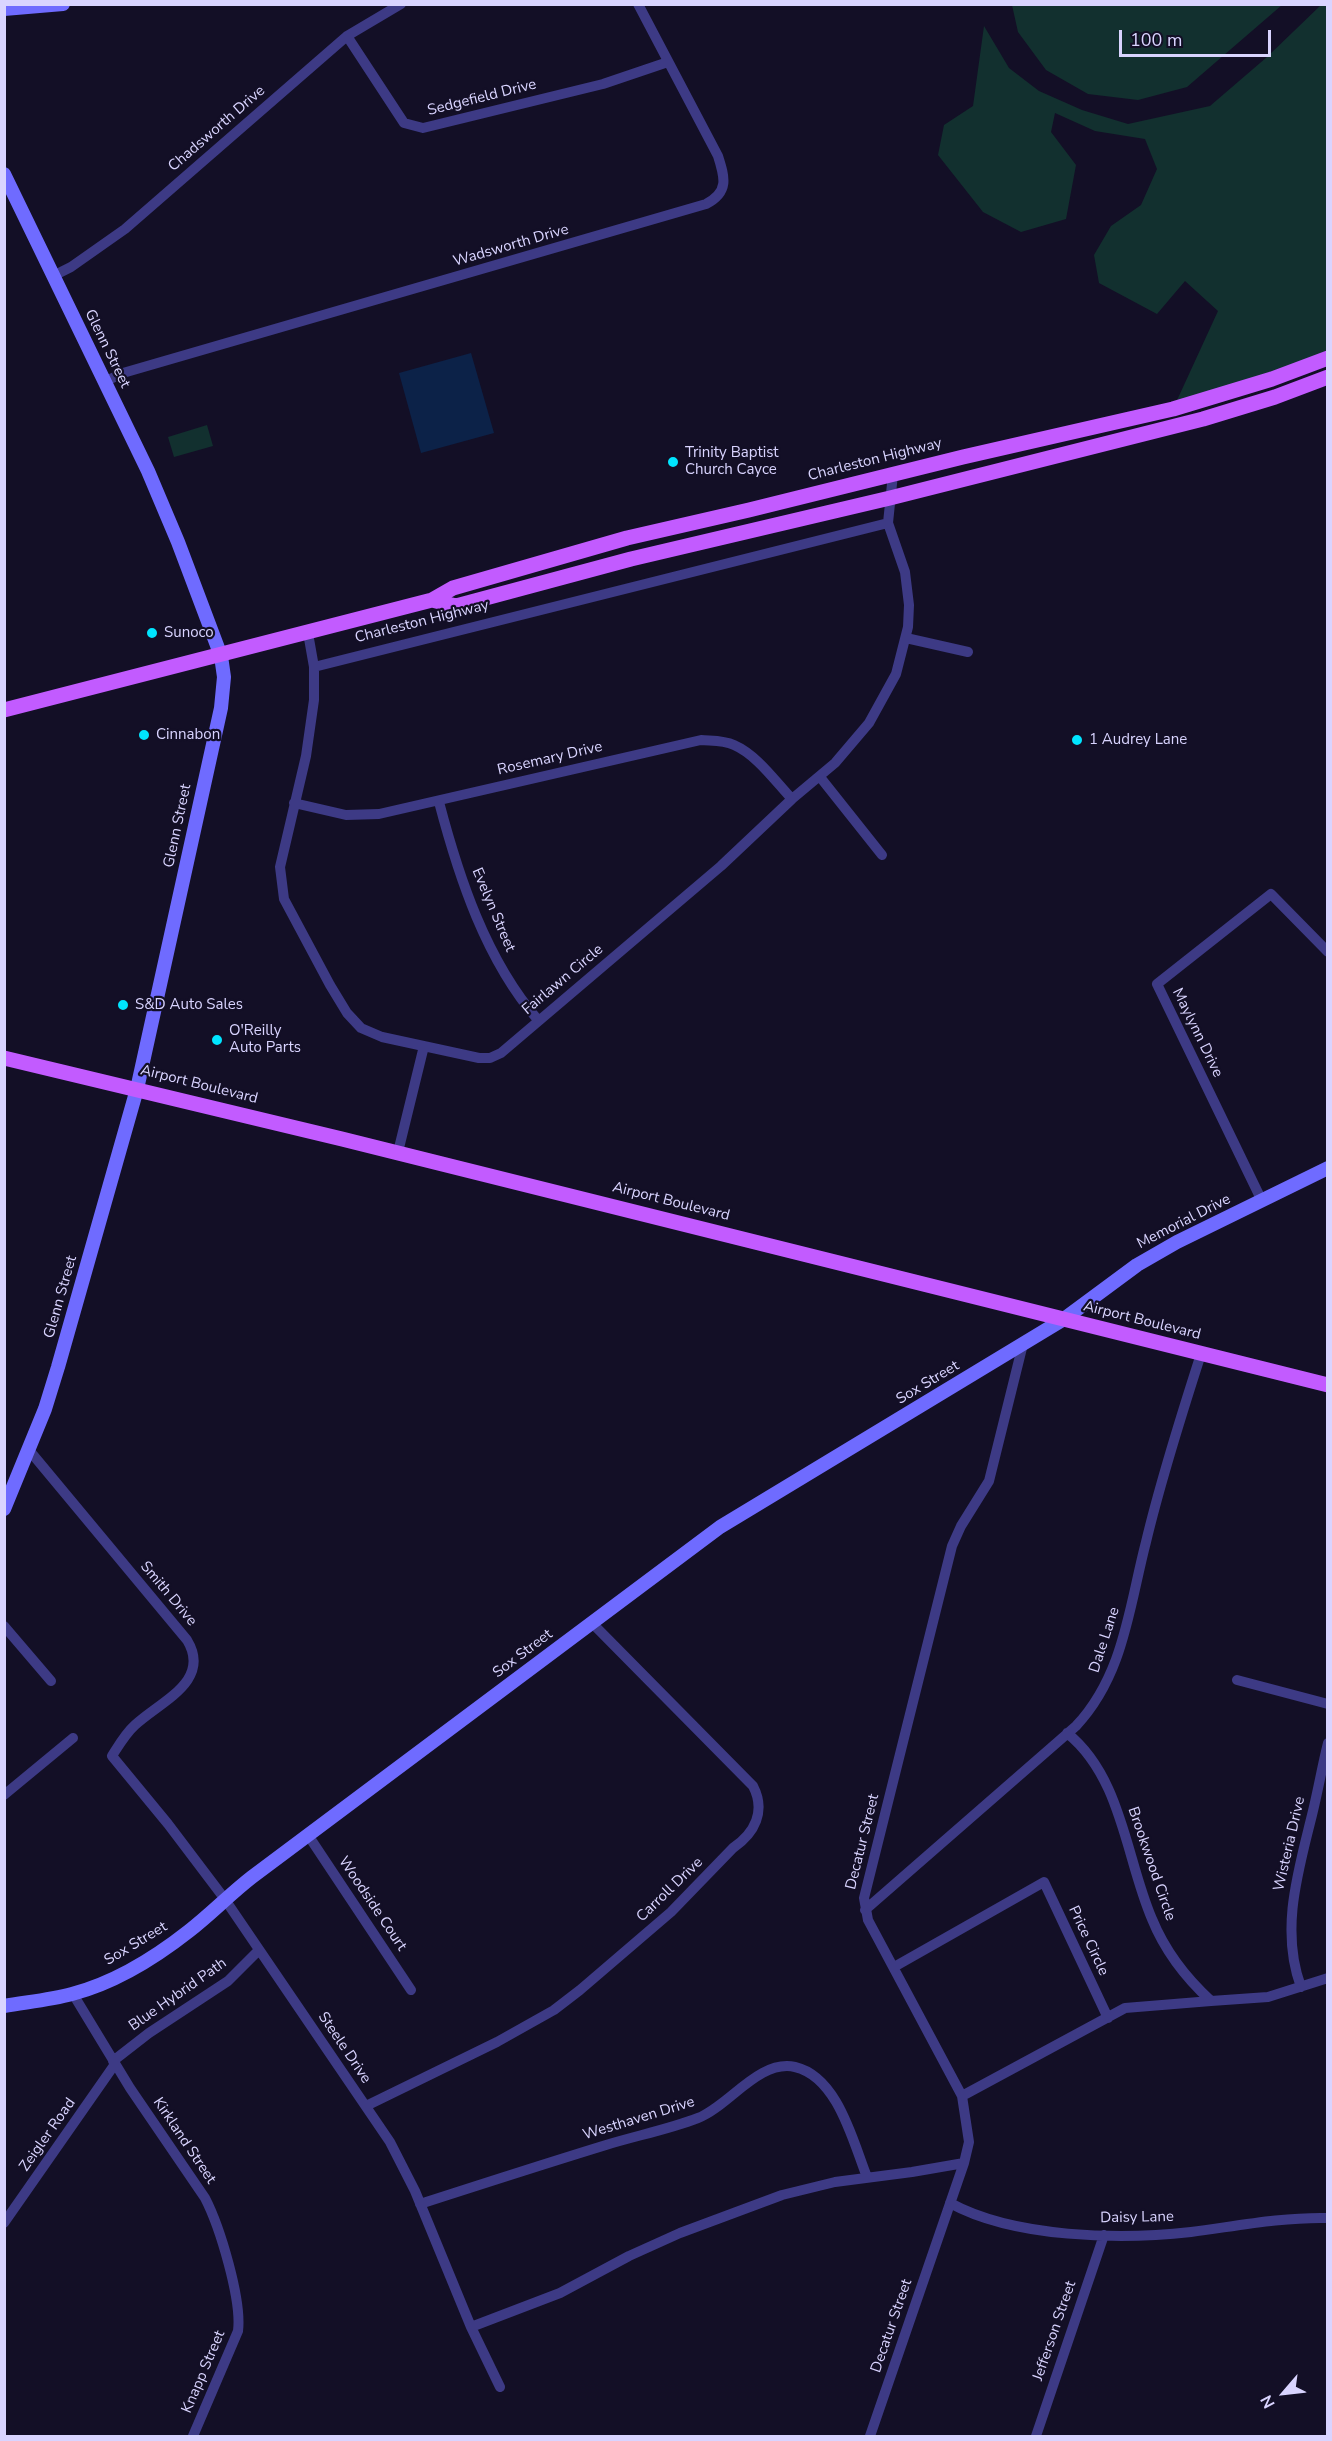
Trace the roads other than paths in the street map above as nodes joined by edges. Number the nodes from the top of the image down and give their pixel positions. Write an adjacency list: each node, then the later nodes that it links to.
1 (63, 4): 4 (street)
2 (401, 4): 5 (street, Chadsworth Drive)
3 (638, 4): 6 (street, Wadsworth Drive)
4 (4, 9)
5 (347, 36): 6 (street, Sedgefield Drive); 8 (street, Chadsworth Drive)
6 (668, 62): 11 (street, Wadsworth Drive)
7 (4, 174): 8 (street, Glenn Street)
8 (53, 276): 11 (street, Glenn Street)
9 (1328, 358): 12 (main road, Charleston Highway)
10 (1328, 377): 13 (main road, Charleston Highway)
11 (104, 381): 19 (street, Glenn Street)
12 (893, 474): 13 (street, Fairlawn Circle); 15 (main road, Charleston Highway)
13 (890, 498): 14 (street, Fairlawn Circle); 15 (main road, Charleston Highway)
14 (888, 523): 17 (street, Fairlawn Circle); 20 (street, Charleston Highway)
15 (432, 600): 16 (main road, Charleston Highway)
16 (308, 633): 19 (main road, Charleston Highway); 20 (street, Fairlawn Circle)
17 (906, 638): 18 (street); 22 (street, Fairlawn Circle)
18 (968, 652)
19 (221, 656): 21 (main road, Charleston Highway); 31 (street, Glenn Street)
20 (314, 667): 25 (street, Fairlawn Circle)
21 (4, 710)
22 (820, 777): 23 (street, Fairlawn Circle); 26 (street)
23 (792, 799): 24 (street, Rosemary Drive); 28 (street, Fairlawn Circle)
24 (439, 802): 25 (street, Rosemary Drive); 28 (street, Evelyn Street)
25 (294, 803): 29 (street, Fairlawn Circle)
26 (882, 855)
27 (1328, 952): 34 (street, Maylynn Drive)
28 (538, 1020): 29 (street, Fairlawn Circle)
29 (424, 1046): 32 (street)
30 (4, 1058): 31 (main road, Airport Boulevard)
31 (136, 1089): 32 (main road, Airport Boulevard); 39 (street, Glenn Street)
32 (398, 1152): 35 (main road, Airport Boulevard)
33 (1328, 1168): 34 (street, Memorial Drive)
34 (1262, 1201): 35 (street, Memorial Drive)
35 (1064, 1319): 36 (street, Sox Street); 37 (main road, Airport Boulevard)
36 (1023, 1344): 41 (street, Sox Street); 53 (street, Decatur Street)
37 (1201, 1354): 38 (main road, Airport Boulevard); 46 (street, Dale Lane)
38 (1328, 1385)
39 (29, 1450): 40 (street, Glenn Street); 49 (street, Smith Drive)
40 (4, 1509)
41 (591, 1622): 51 (street, Sox Street); 65 (street, Carroll Drive)
42 (4, 1626): 44 (street)
43 (1237, 1680): 45 (street)
44 (51, 1681)
45 (1328, 1704)
46 (1067, 1733): 53 (street, Dale Lane); 60 (street, Brookwood Circle)
47 (73, 1738): 50 (street)
48 (1328, 1743): 57 (street, Wisteria Drive)
49 (112, 1756): 52 (street, Steele Drive)
50 (4, 1795)
51 (308, 1835): 52 (street, Sox Street); 58 (street, Woodside Court)
52 (224, 1898): 54 (street, Steele Drive); 59 (street, Sox Street)
53 (865, 1910): 55 (street, Decatur Street)
54 (259, 1950): 63 (street, Blue Hybrid Path); 65 (street, Steele Drive)
55 (894, 1967): 62 (street, Price Circle); 64 (street, Decatur Street)
56 (1328, 1978): 57 (street)
57 (1301, 1987): 60 (street)
58 (411, 1990)
59 (73, 1994): 61 (street, Sox Street); 63 (street, Kirkland Street)
60 (1211, 2001): 62 (street)
61 (4, 2006)
62 (1108, 2018): 64 (street)
63 (114, 2063): 71 (street, Zeigler Road); 73 (street, Kirkland Street)
64 (962, 2096): 66 (street, Decatur Street)
65 (366, 2106): 69 (street, Steele Drive)
66 (964, 2163): 67 (street); 68 (street, Decatur Street)
67 (867, 2177): 69 (street, Westhaven Drive); 74 (street)
68 (950, 2202): 72 (street, Daisy Lane); 77 (street, Decatur Street)
69 (420, 2204): 74 (street, Steele Drive)
70 (1328, 2218): 72 (street, Daisy Lane)
71 (4, 2223)
72 (1104, 2235): 78 (street, Jefferson Street)
73 (240, 2318): 76 (street, Knapp Street)
74 (471, 2327): 75 (street, Steele Drive)
75 (500, 2387)
76 (193, 2436)
77 (870, 2436)
78 (1036, 2436)

